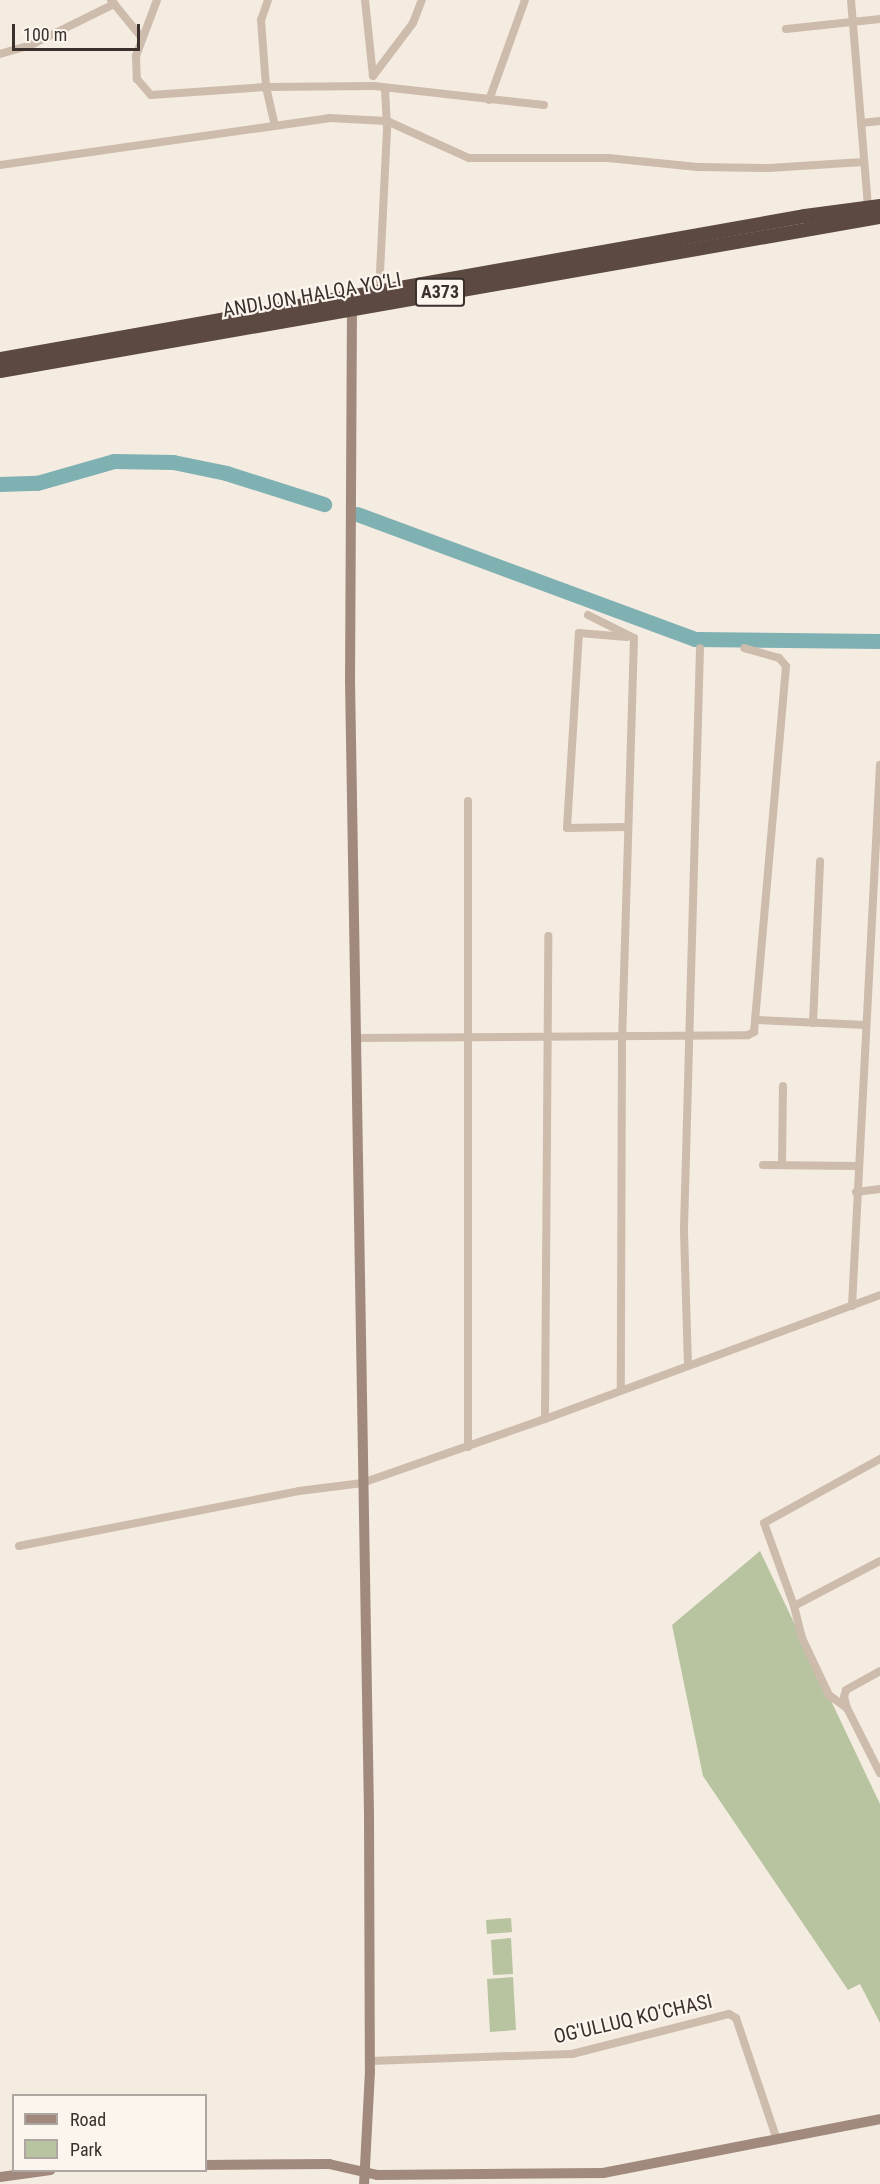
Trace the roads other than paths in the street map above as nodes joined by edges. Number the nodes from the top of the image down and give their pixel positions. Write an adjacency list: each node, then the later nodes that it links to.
1 (157, 0): 11 (street)
2 (268, 0): 15 (street)
3 (365, 0): 13 (street)
4 (422, 0): 13 (street)
5 (525, 0): 17 (street)
6 (851, 0): 9 (street)
7 (112, 2): 11 (street); 12 (street)
8 (880, 19): 9 (street)
9 (853, 21): 10 (street); 22 (street)
10 (786, 29)
11 (142, 38): 15 (street)
12 (0, 54)
13 (373, 76): 14 (street)
14 (374, 86): 15 (street); 16 (street)
15 (266, 87): 21 (street)
16 (385, 88): 17 (street); 19 (street)
17 (489, 100): 18 (street)
18 (544, 105)
19 (387, 121): 21 (street); 23 (street); 27 (street)
20 (880, 121): 22 (street)
21 (274, 123): 24 (street)
22 (861, 123): 23 (street)
23 (863, 162): 25 (street)
24 (0, 165)
25 (874, 207): 27 (highway, ANDIJON HALQA YO‘LI / A373)
26 (880, 217): 27 (highway, ANDIJON HALQA YO‘LI / A373)
27 (379, 297): 28 (highway, ANDIJON HALQA YO‘LI / A373)
28 (351, 302): 29 (highway, ANDIJON HALQA YO‘LI / A373); 30 (highway, ANDIJON HALQA YO‘LI / A373); 48 (main road)
29 (0, 359)
30 (0, 371)
31 (588, 615): 32 (street)
32 (632, 637): 37 (street); 37 (street)
33 (700, 648): 46 (street)
34 (744, 648): 41 (street)
35 (880, 765): 39 (street)
36 (468, 801): 44 (street)
37 (626, 827): 45 (street)
38 (820, 861): 42 (street)
39 (877, 881): 43 (street)
40 (548, 936): 47 (street)
41 (757, 1020): 42 (street); 46 (street)
42 (813, 1023): 43 (street)
43 (866, 1025): 52 (street)
44 (468, 1035): 47 (street); 48 (street); 60 (street)
45 (622, 1036): 46 (street); 47 (street); 58 (street)
46 (689, 1036): 57 (street)
47 (547, 1037): 59 (street)
48 (355, 1038): 62 (main road)
49 (783, 1086): 51 (street)
50 (764, 1165): 51 (street)
51 (782, 1165): 52 (street)
52 (857, 1166): 54 (street)
53 (880, 1189): 54 (street)
54 (856, 1192): 56 (street)
55 (880, 1295): 56 (street)
56 (852, 1306): 57 (street)
57 (688, 1366): 58 (street)
58 (621, 1390): 59 (street)
59 (545, 1419): 60 (street)
60 (468, 1447): 62 (street)
61 (880, 1458): 65 (street)
62 (362, 1482): 63 (street); 69 (main road)
63 (19, 1546)
64 (880, 1561): 65 (street)
65 (794, 1606): 67 (street)
66 (880, 1671): 67 (street)
67 (847, 1708): 68 (street)
68 (880, 1773)
69 (370, 2061): 71 (street, OG'ULLUQ KO'CHASI); 74 (main road)
70 (880, 2120): 71 (main road)
71 (777, 2140): 74 (main road)
72 (207, 2165): 74 (main road)
73 (36, 2172): 75 (main road)
74 (364, 2172): 76 (main road)
75 (0, 2177)
76 (364, 2184)

